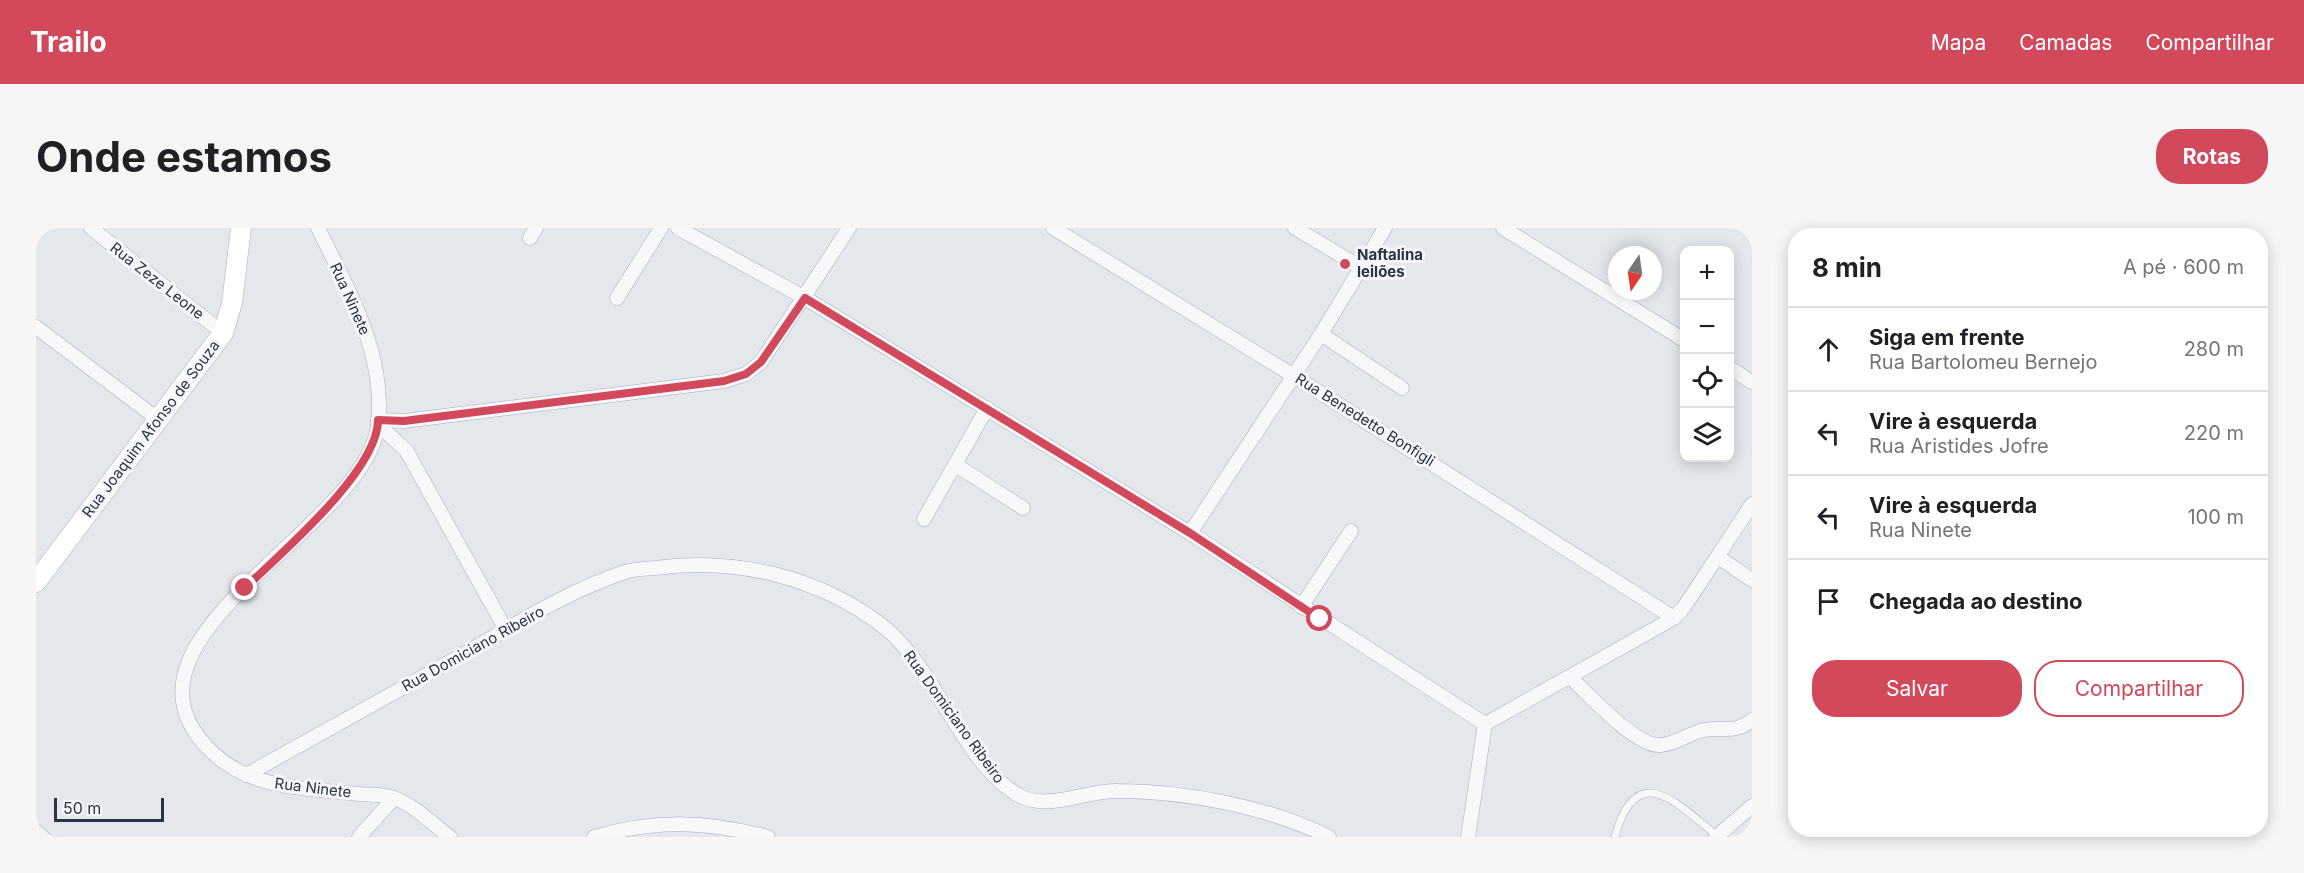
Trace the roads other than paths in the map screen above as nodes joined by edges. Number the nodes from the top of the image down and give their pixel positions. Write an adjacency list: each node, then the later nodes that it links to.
1 (91, 228): 15 (street, Rua Zeze Leone)
2 (241, 228): 15 (main road, Rua Joaquim Afonso de Souza)
3 (318, 228): 24 (street, Rua Ninete)
4 (661, 228): 12 (street)
5 (678, 228): 13 (street)
6 (849, 228): 13 (street)
7 (1053, 228): 19 (street, Rua Benedetto Bonfigli)
8 (1295, 228): 11 (street)
9 (1385, 228): 11 (street)
10 (1503, 228): 17 (street)
11 (1360, 267): 16 (street)
12 (617, 298)
13 (805, 298): 22 (street); 24 (street)
14 (36, 327): 23 (street)
15 (223, 333): 23 (main road, Rua Joaquim Afonso de Souza)
16 (1321, 334): 19 (street); 21 (street)
17 (1680, 338)
18 (1734, 371): 20 (street)
19 (1294, 376): 30 (street); 35 (street, Rua Benedetto Bonfigli)
20 (1752, 382)
21 (1402, 388)
22 (987, 408): 25 (street); 30 (street)
23 (159, 420): 33 (main road, Rua Joaquim Afonso de Souza)
24 (378, 422): 36 (street); 40 (street, Rua Ninete)
25 (956, 465): 27 (street); 28 (street)
26 (1752, 504): 31 (street)
27 (1023, 508)
28 (924, 519)
29 (1351, 531): 34 (street)
30 (1190, 533): 34 (street)
31 (1718, 557): 32 (street); 35 (street)
32 (1752, 580)
33 (36, 582)
34 (1301, 607): 39 (street)
35 (1674, 618): 37 (street)
36 (506, 630): 40 (street, Rua Domiciano Ribeiro); 50 (street, Rua Domiciano Ribeiro)
37 (1569, 677): 38 (street); 39 (street)
38 (1752, 720)
39 (1485, 724): 51 (street)
40 (246, 775): 41 (street, Rua Ninete)
41 (394, 798): 46 (street); 47 (street, Rua Ninete)
42 (1752, 806): 44 (street)
43 (36, 831): 45 (street)
44 (1716, 836): 52 (lane)
45 (43, 837)
46 (359, 837)
47 (450, 837)
48 (594, 837): 49 (street)
49 (768, 837)
50 (1329, 837)
51 (1468, 837)
52 (1615, 837)

